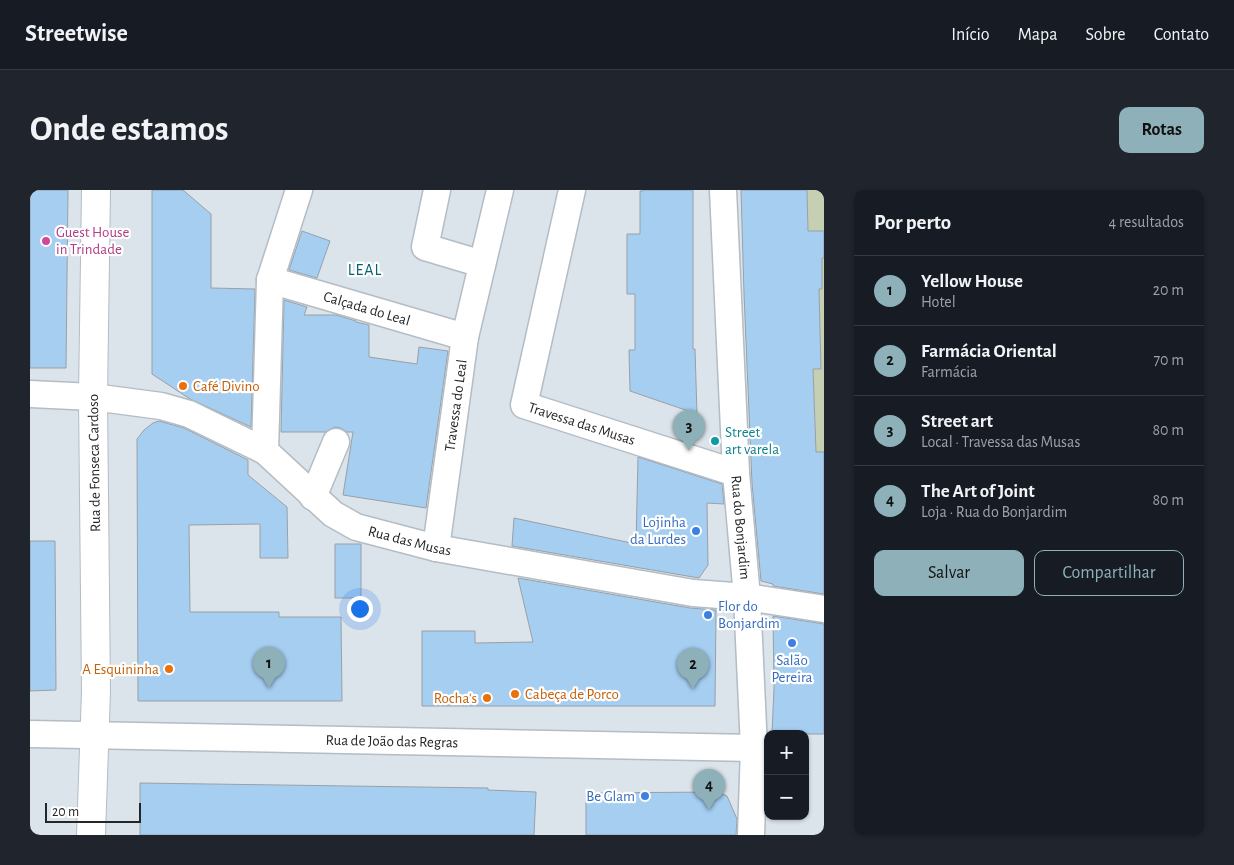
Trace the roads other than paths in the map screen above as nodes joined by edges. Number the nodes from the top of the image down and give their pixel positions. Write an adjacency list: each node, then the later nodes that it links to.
1 (96, 190): 11 (main road, Rua de Fonseca Cardoso)
2 (299, 190): 8 (street)
3 (437, 190): 7 (street)
4 (500, 190): 7 (street)
5 (572, 190): 14 (street, Travessa das Musas)
6 (723, 190): 14 (street, Rua do Bonjardim)
7 (482, 264): 9 (street, Travessa do Leal)
8 (270, 280): 9 (street, Calçada do Leal); 13 (street)
9 (465, 337): 16 (street, Travessa do Leal)
10 (30, 394): 11 (street, Rua das Musas)
11 (93, 397): 13 (street, Rua das Musas); 20 (main road, Rua de Fonseca Cardoso)
12 (336, 442): 15 (street)
13 (265, 451): 15 (street, Rua das Musas)
14 (736, 473): 17 (street, Rua do Bonjardim)
15 (314, 497): 16 (street, Rua das Musas)
16 (436, 548): 17 (street, Rua das Musas)
17 (747, 597): 18 (street, Rua das Musas); 21 (street, Rua do Bonjardim)
18 (824, 609)
19 (30, 734): 20 (street, Rua de João das Regras)
20 (96, 737): 21 (street, Rua de João das Regras); 22 (main road, Rua de Fonseca Cardoso)
21 (754, 748): 23 (street, Rua do Bonjardim)
22 (91, 835)
23 (751, 835)

